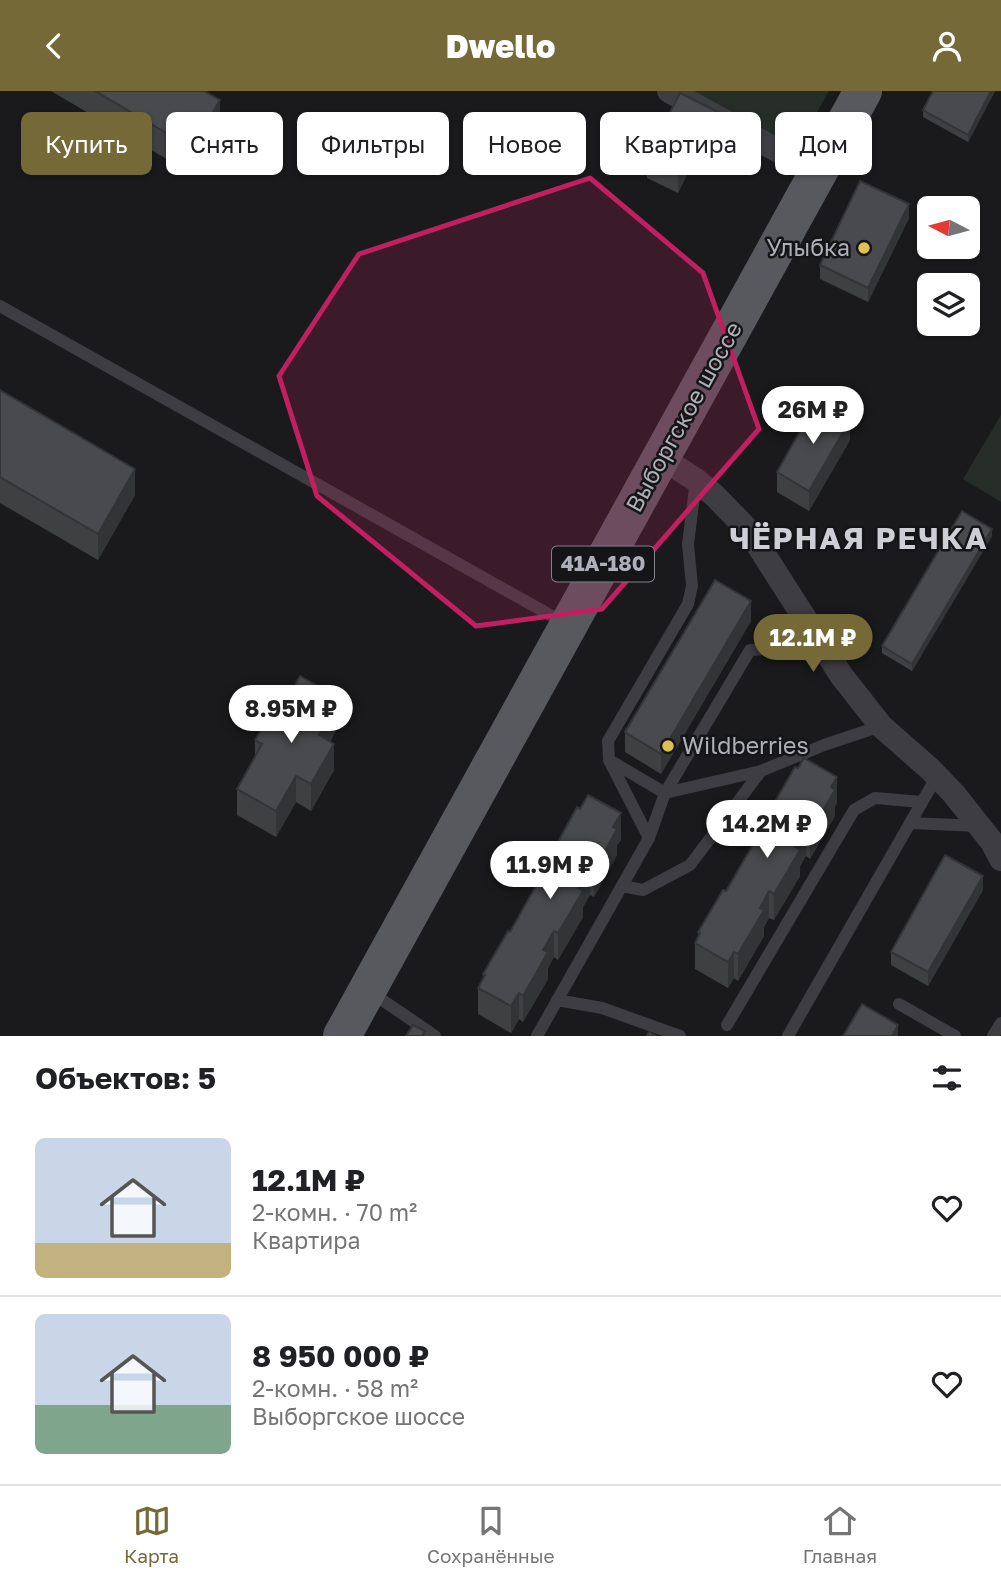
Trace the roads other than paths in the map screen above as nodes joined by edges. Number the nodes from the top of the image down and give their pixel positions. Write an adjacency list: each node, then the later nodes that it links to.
1 (669, 91): 4 (street)
2 (863, 91): 3 (main road, Выборгское шоссе / 41А-180)
3 (851, 112)
4 (775, 149)
5 (815, 175): 7 (main road, Выборгское шоссе / 41А-180)
6 (0, 306): 9 (lane)
7 (662, 458): 8 (street); 9 (main road, Выборгское шоссе / 41А-180)
8 (696, 479): 10 (street); 12 (lane)
9 (569, 626): 21 (main road, Выборгское шоссе / 41А-180)
10 (825, 651): 11 (street); 15 (lane)
11 (881, 726): 13 (lane); 14 (street)
12 (608, 760): 15 (lane); 18 (lane)
13 (761, 771): 15 (lane); 20 (lane)
14 (937, 776): 16 (lane); 19 (street)
15 (665, 793): 18 (lane)
16 (922, 801): 17 (lane); 24 (lane)
17 (910, 823): 19 (lane); 30 (lane)
18 (649, 838): 20 (lane)
19 (993, 843)
20 (622, 885): 22 (lane)
21 (368, 990): 26 (main road, Выборгское шоссе / 41А-180); 27 (lane)
22 (557, 1000): 25 (lane); 28 (lane)
23 (900, 1004): 31 (lane)
24 (727, 1025)
25 (645, 1030): 29 (lane)
26 (342, 1036)
27 (435, 1036)
28 (537, 1036)
29 (680, 1036)
30 (788, 1036)
31 (954, 1036)

